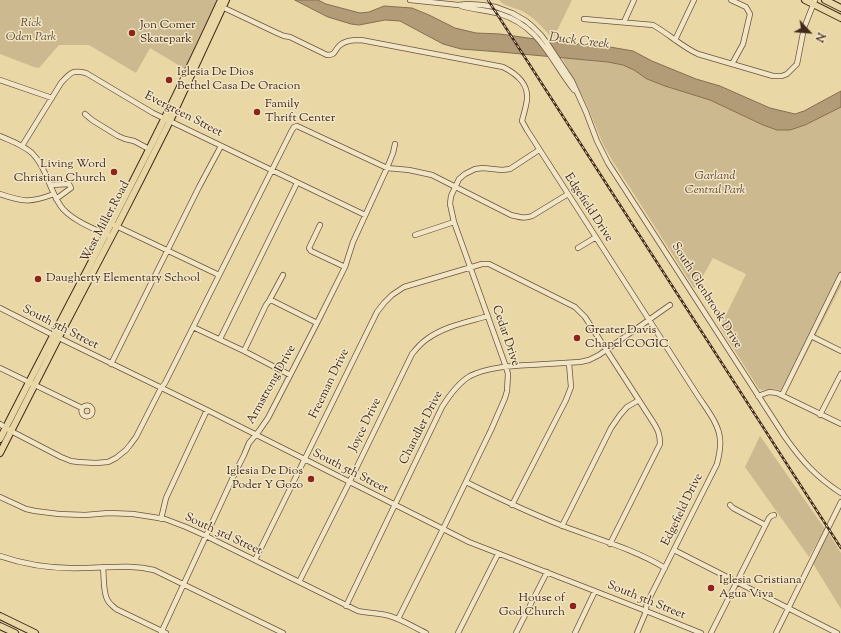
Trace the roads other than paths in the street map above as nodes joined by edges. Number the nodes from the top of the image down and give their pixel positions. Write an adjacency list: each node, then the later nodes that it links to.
1 (226, 0): 9 (main road, West Miller Road)
2 (410, 0): 10 (street, South Glenbrook Drive)
3 (634, 0): 14 (street)
4 (694, 0): 15 (street)
5 (731, 0): 16 (street)
6 (805, 0): 8 (main road)
7 (825, 0): 11 (main road)
8 (814, 2): 12 (main road); 16 (street)
9 (221, 4): 21 (main road, West Miller Road); 27 (street, Edgefield Drive)
10 (458, 5): 17 (street, South Glenbrook Drive); 17 (street, South Glenbrook Drive)
11 (841, 8)
12 (841, 18)
13 (584, 19): 14 (street)
14 (624, 22): 15 (street)
15 (675, 40): 16 (street)
16 (732, 64)
17 (563, 71): 73 (street, South Glenbrook Drive)
18 (0, 80): 19 (street)
19 (52, 98): 21 (street, Evergreen Street); 24 (street)
20 (86, 114): 26 (street)
21 (167, 120): 25 (street, Evergreen Street); 26 (main road, West Miller Road); 39 (main road, West Miller Road)
22 (0, 136): 24 (street)
23 (395, 144): 28 (street, Armstrong Drive)
24 (22, 146): 31 (street)
25 (221, 146): 29 (street, Evergreen Street); 45 (street)
26 (149, 149): 39 (main road, West Miller Road)
27 (539, 150): 32 (street, Cedar Drive); 35 (street, Edgefield Drive)
28 (387, 168): 29 (street); 32 (street); 37 (street, Armstrong Drive)
29 (271, 170): 30 (street, Evergreen Street); 48 (street)
30 (297, 183): 37 (street, Evergreen Street); 60 (street)
31 (51, 185): 34 (street); 36 (street)
32 (456, 187): 35 (street); 38 (street, Cedar Drive)
33 (0, 194): 34 (street)
34 (54, 194): 36 (street)
35 (568, 194): 43 (street, Edgefield Drive)
36 (56, 199): 42 (street)
37 (365, 215): 46 (street, Armstrong Drive)
38 (454, 222): 41 (street); 47 (street, Cedar Drive)
39 (115, 225): 42 (main road, West Miller Road); 45 (street)
40 (320, 226): 46 (street)
41 (414, 235)
42 (109, 236): 59 (main road, West Miller Road)
43 (596, 237): 44 (street); 55 (street, Edgefield Drive)
44 (578, 248)
45 (168, 251): 48 (street); 65 (street)
46 (344, 267): 56 (street, Armstrong Drive)
47 (471, 268): 54 (street, Cedar Drive); 61 (street, Freeman Drive); 84 (street, Freeman Drive)
48 (219, 275): 57 (street)
49 (283, 275): 51 (street)
50 (841, 275): 58 (street)
51 (269, 301): 56 (street); 62 (street)
52 (670, 305): 55 (street, Chandler Drive)
53 (0, 308): 59 (street, South 5th Street)
54 (488, 316): 66 (street, Cedar Drive); 86 (street, Joyce Drive)
55 (649, 320): 61 (street, Chandler Drive); 100 (street, Edgefield Drive)
56 (317, 323): 69 (street, Armstrong Drive)
57 (193, 327): 60 (street); 71 (street)
58 (811, 336): 63 (street); 72 (street)
59 (55, 337): 65 (street, South 5th Street); 70 (main road, West Miller Road)
60 (220, 339): 62 (street)
61 (607, 350): 64 (street, Chandler Drive); 74 (street, Freeman Drive)
62 (244, 351): 69 (street)
63 (841, 351)
64 (569, 363): 66 (street, Chandler Drive); 91 (street)
65 (111, 364): 71 (street, South 5th Street)
66 (506, 367): 85 (street, Cedar Drive); 90 (street, Chandler Drive)
67 (0, 368): 70 (street)
68 (841, 374): 77 (street)
69 (290, 375): 81 (street, Armstrong Drive)
70 (32, 384): 75 (street); 80 (main road, West Miller Road)
71 (161, 388): 76 (street, South 5th Street); 80 (street)
72 (782, 395): 73 (street); 77 (street)
73 (758, 396): 87 (street, South Glenbrook Drive)
74 (639, 400): 96 (street); 99 (street, Freeman Drive)
75 (82, 408)
76 (207, 410): 81 (street, South 5th Street); 94 (street)
77 (820, 415): 79 (street)
78 (0, 424): 80 (street)
79 (841, 424)
80 (8, 430): 82 (main road, West Miller Road); 83 (main road, West Miller Road)
81 (255, 435): 84 (street, South 5th Street); 98 (street, Armstrong Drive)
82 (0, 439)
83 (0, 453)
84 (304, 460): 86 (street, South 5th Street); 103 (street, Freeman Drive)
85 (466, 482): 91 (street); 97 (street, Cedar Drive)
86 (349, 483): 90 (street, South 5th Street); 107 (street, Joyce Drive)
87 (841, 493)
88 (0, 497): 94 (street, South 3rd Street)
89 (841, 502): 112 (street)
90 (395, 505): 97 (street, South 5th Street); 111 (street, Chandler Drive)
91 (512, 505): 96 (street)
92 (730, 505): 95 (street)
93 (774, 515): 95 (street)
94 (161, 519): 98 (street, South 3rd Street)
95 (766, 525): 108 (street)
96 (562, 526): 99 (street)
97 (443, 529): 101 (street, South 5th Street); 115 (street, Cedar Drive)
98 (206, 536): 103 (street, South 3rd Street); 109 (street, Armstrong Drive)
99 (610, 544): 105 (street)
100 (674, 550): 105 (street, Edgefield Drive); 108 (street)
101 (498, 554): 106 (street, South 5th Street); 122 (street)
102 (0, 556): 104 (street)
103 (255, 560): 107 (street, South 3rd Street)
104 (103, 567): 109 (street); 118 (street)
105 (665, 568): 113 (street, Edgefield Drive)
106 (547, 572): 110 (street, South 5th Street); 123 (street)
107 (299, 582): 111 (street, South 3rd Street)
108 (737, 582): 112 (street); 127 (street)
109 (184, 584): 118 (street, Armstrong Drive); 120 (street)
110 (595, 591): 113 (street, South 5th Street); 124 (street)
111 (346, 606): 115 (street, South 3rd Street)
112 (787, 609): 128 (street); 129 (street)
113 (646, 611): 125 (street, Edgefield Drive); 126 (street, South 5th Street)
114 (0, 616): 117 (main road)
115 (398, 619): 121 (street, South 3rd Street)
116 (0, 626): 119 (main road)
117 (31, 632)
118 (163, 632)
119 (15, 633)
120 (283, 633)
121 (426, 633)
122 (458, 633)
123 (516, 633)
124 (575, 633)
125 (637, 633)
126 (699, 633)
127 (711, 633)
128 (776, 633)
129 (837, 633)

